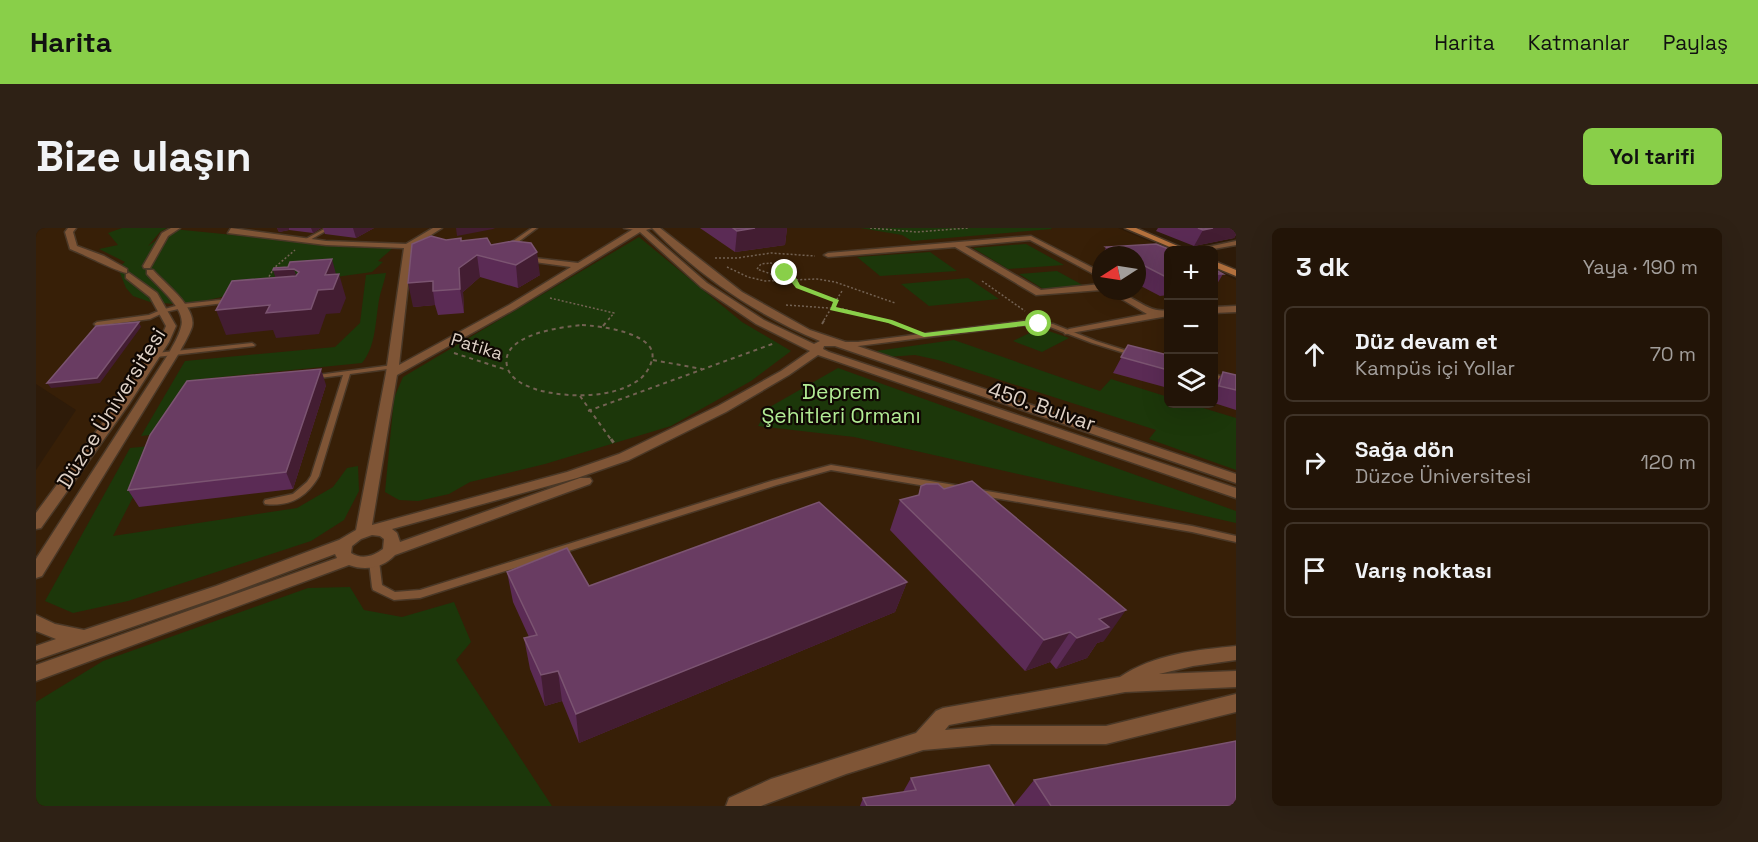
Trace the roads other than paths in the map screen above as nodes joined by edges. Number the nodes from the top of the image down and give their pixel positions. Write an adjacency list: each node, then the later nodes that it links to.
1 (72, 228): 25 (street)
2 (176, 228): 22 (street)
3 (237, 228): 11 (street)
4 (329, 228): 11 (lane)
5 (438, 228): 14 (street)
6 (536, 228): 18 (lane)
7 (628, 228): 8 (street)
8 (642, 228): 20 (street); 39 (street)
9 (655, 228): 38 (street, 450. Bulvar)
10 (1129, 228): 15 (main road)
11 (306, 240): 14 (street)
12 (1236, 243): 16 (street)
13 (958, 245): 19 (street); 23 (street); 26 (street)
14 (408, 246): 17 (street); 43 (street)
15 (1173, 246)
16 (1218, 246)
17 (441, 248)
18 (506, 252): 20 (street)
19 (828, 255)
20 (581, 266): 43 (street)
21 (1218, 266): 24 (main road)
22 (148, 269): 25 (street); 29 (street)
23 (1092, 270)
24 (1236, 273)
25 (126, 274): 32 (street)
26 (1092, 288)
27 (1129, 300): 34 (street)
28 (232, 301): 29 (lane)
29 (183, 306): 32 (lane); 40 (street, Düzce Üniversitesi)
30 (1236, 309): 31 (street)
31 (1218, 310)
32 (163, 311): 35 (lane); 41 (street)
33 (1164, 314): 34 (street)
34 (1156, 315): 36 (street)
35 (97, 324)
36 (1070, 332): 38 (lane); 42 (lane)
37 (252, 345): 40 (lane)
38 (836, 348): 39 (street); 48 (street, 450. Bulvar); 49 (street, 450. Bulvar); 54 (street)
39 (818, 350): 52 (street)
40 (174, 353): 41 (lane); 57 (street, Düzce Üniversitesi)
41 (156, 355): 51 (street)
42 (1147, 357)
43 (393, 370): 44 (lane); 52 (street)
44 (347, 373): 46 (lane); 50 (lane)
45 (1218, 377): 47 (lane)
46 (302, 378)
47 (1236, 383)
48 (1236, 478)
49 (1236, 493)
50 (268, 502)
51 (36, 524)
52 (367, 531): 54 (street); 55 (street)
53 (1236, 539): 56 (lane)
54 (390, 551): 56 (street)
55 (346, 552): 56 (street); 59 (street); 62 (street)
56 (374, 561)
57 (36, 572)
58 (36, 622): 59 (street)
59 (84, 637): 60 (street)
60 (36, 653)
61 (1236, 653): 66 (street)
62 (67, 662): 63 (street); 65 (street)
63 (36, 673)
64 (1236, 679): 66 (street)
65 (36, 684)
66 (1125, 684): 68 (street)
67 (1236, 703): 68 (street)
68 (923, 741): 69 (street)
69 (737, 806)

